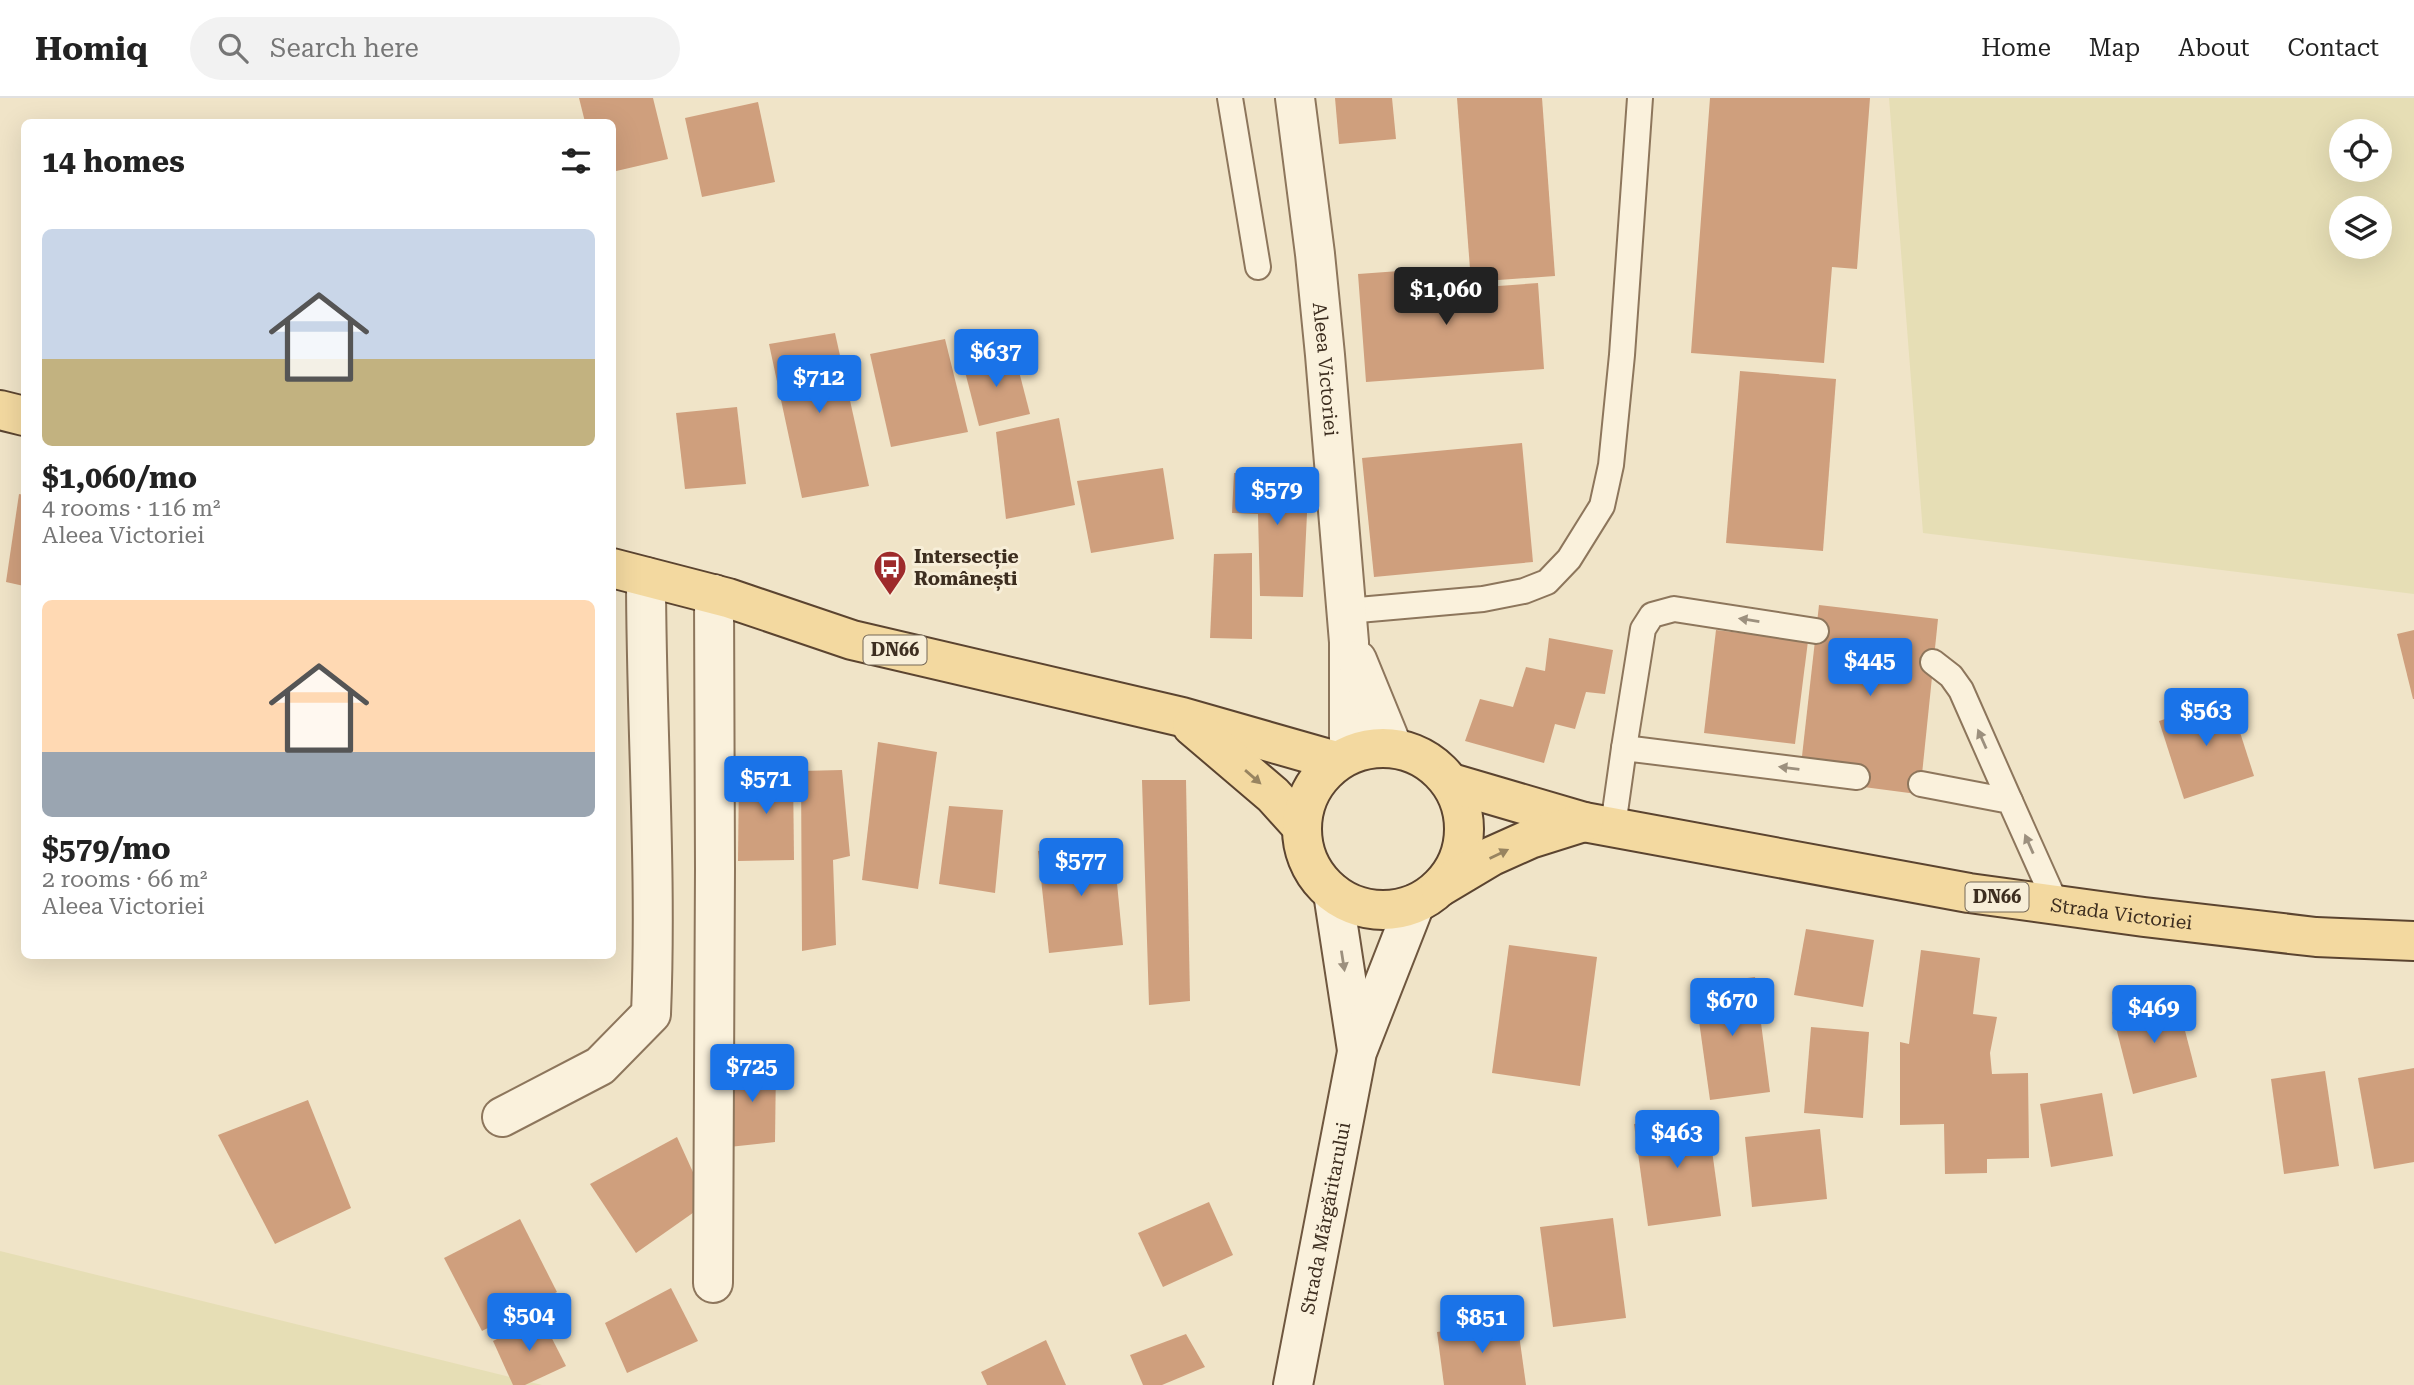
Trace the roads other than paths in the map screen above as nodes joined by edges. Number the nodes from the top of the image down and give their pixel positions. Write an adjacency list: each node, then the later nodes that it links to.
1 (1230, 98): 4 (lane)
2 (1295, 98): 9 (street, Aleea Victoriei)
3 (1640, 98): 9 (lane)
4 (1258, 267)
5 (0, 410): 6 (main road)
6 (21, 415)
7 (629, 573): 8 (main road, DN66); 27 (street)
8 (714, 594): 12 (main road, DN66); 28 (street)
9 (1348, 627): 13 (street, Aleea Victoriei); 15 (street, Aleea Victoriei)
10 (1816, 631): 14 (lane, one-way to 14)
11 (1933, 662): 19 (lane, one-way to 11)
12 (1182, 717): 15 (main road, DN66); 21 (main road, DN66, one-way to 21)
13 (1393, 748): 15 (main road, DN66); 17 (main road, DN66)
14 (1624, 748): 16 (lane, one-way to 14); 20 (lane)
15 (1343, 758): 21 (main road, DN66)
16 (1857, 777)
17 (1451, 783): 20 (main road, Strada Victoriei / DN66); 23 (main road, DN66)
18 (1921, 784): 19 (lane)
19 (2010, 801): 24 (lane, one-way to 19)
20 (1598, 824): 23 (main road, Strada Victoriei / DN66, one-way to 20); 24 (main road, Strada Victoriei / DN66)
21 (1301, 827): 22 (main road, DN66)
22 (1332, 893): 23 (main road, DN66); 26 (street, Strada Mărgăritarului, one-way to 26)
23 (1427, 896): 26 (street, Strada Mărgăritarului)
24 (2057, 906): 25 (main road, Strada Victoriei / DN66)
25 (2414, 941)
26 (1357, 1052): 29 (street, Strada Mărgăritarului)
27 (502, 1117)
28 (713, 1283)
29 (1293, 1385)

